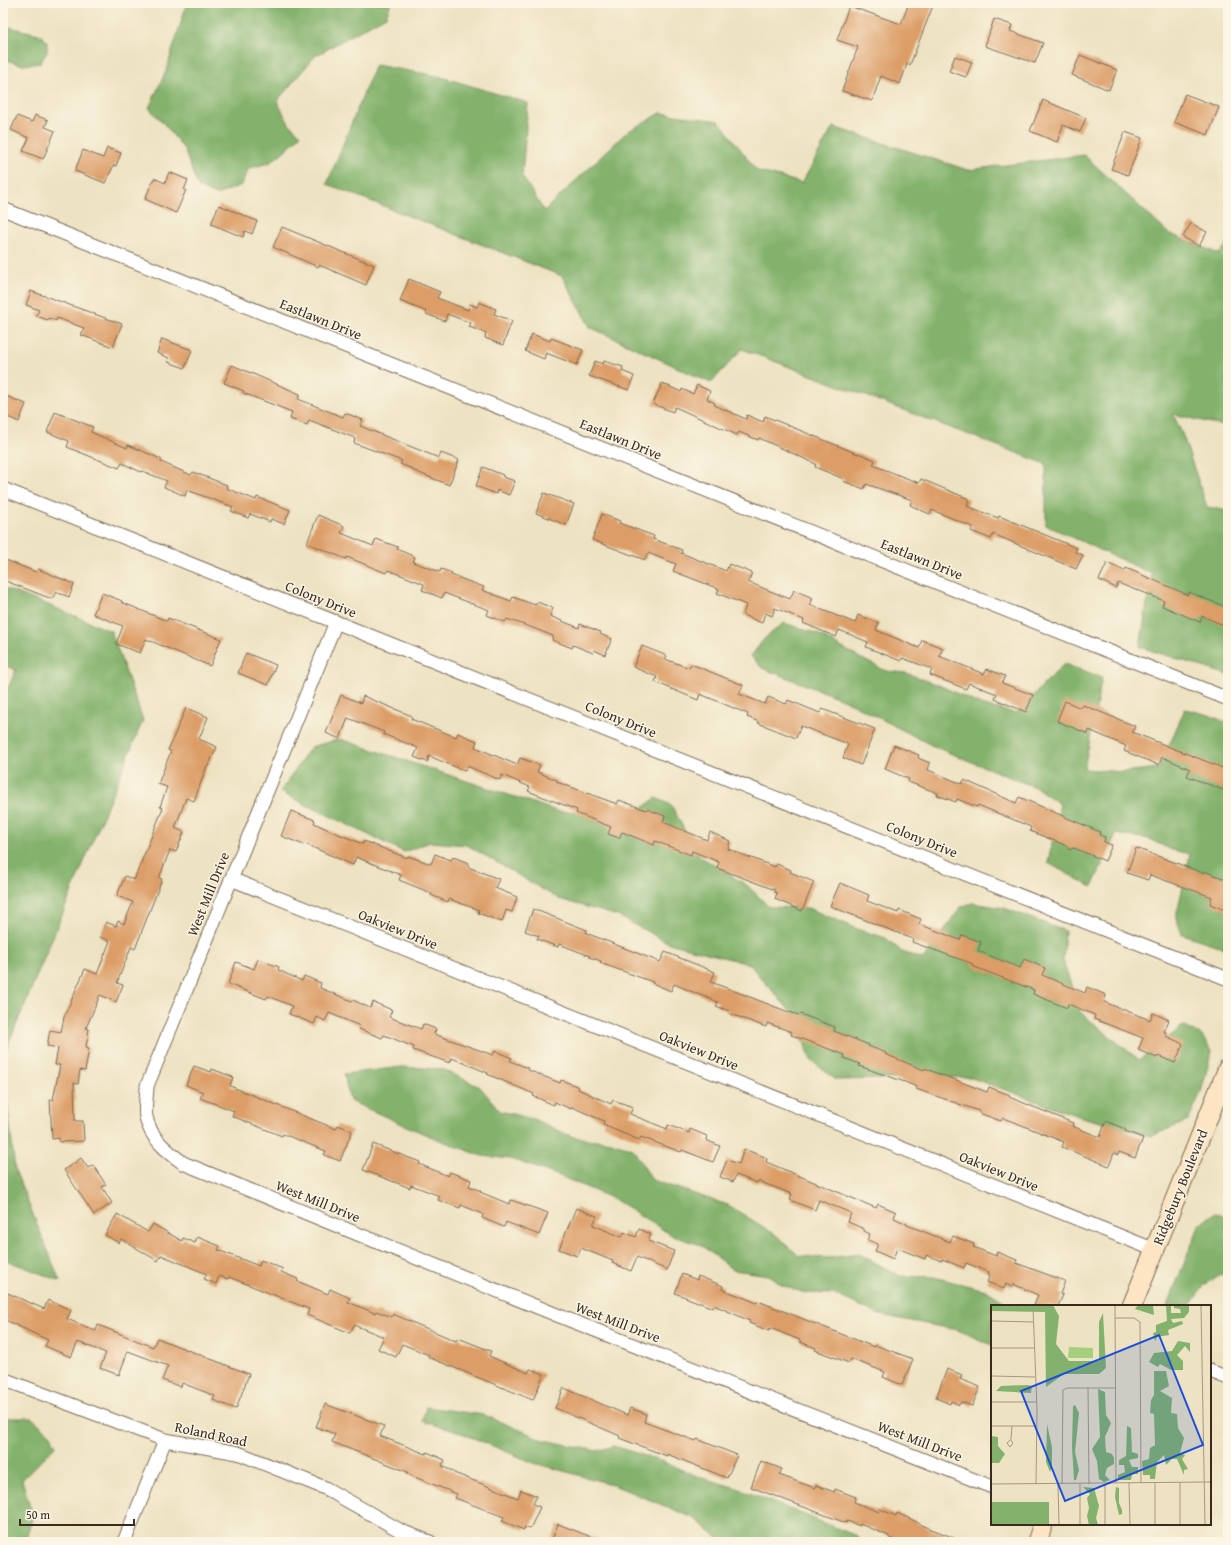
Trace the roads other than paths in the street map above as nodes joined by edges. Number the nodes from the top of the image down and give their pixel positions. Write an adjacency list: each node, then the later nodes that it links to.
1 (3, 209): 4 (street, Eastlawn Drive)
2 (3, 489): 3 (street, Colony Drive)
3 (336, 622): 5 (street, West Mill Drive); 6 (street, Colony Drive)
4 (1228, 699)
5 (231, 879): 9 (street, Oakview Drive); 15 (street, West Mill Drive)
6 (1228, 979)
7 (1228, 1068): 8 (street, Ridgebury Boulevard)
8 (1224, 1090): 9 (street, Ridgebury Boulevard)
9 (1155, 1250): 10 (street, Ridgebury Boulevard)
10 (1132, 1305)
11 (1211, 1371): 12 (street)
12 (1228, 1378)
13 (3, 1379): 14 (street, Roland Road)
14 (165, 1440): 17 (street, Roland Road); 18 (street)
15 (991, 1487)
16 (1043, 1525): 20 (street)
17 (399, 1536): 19 (street, Roland Road)
18 (124, 1542)
19 (430, 1542)
20 (1037, 1542)

